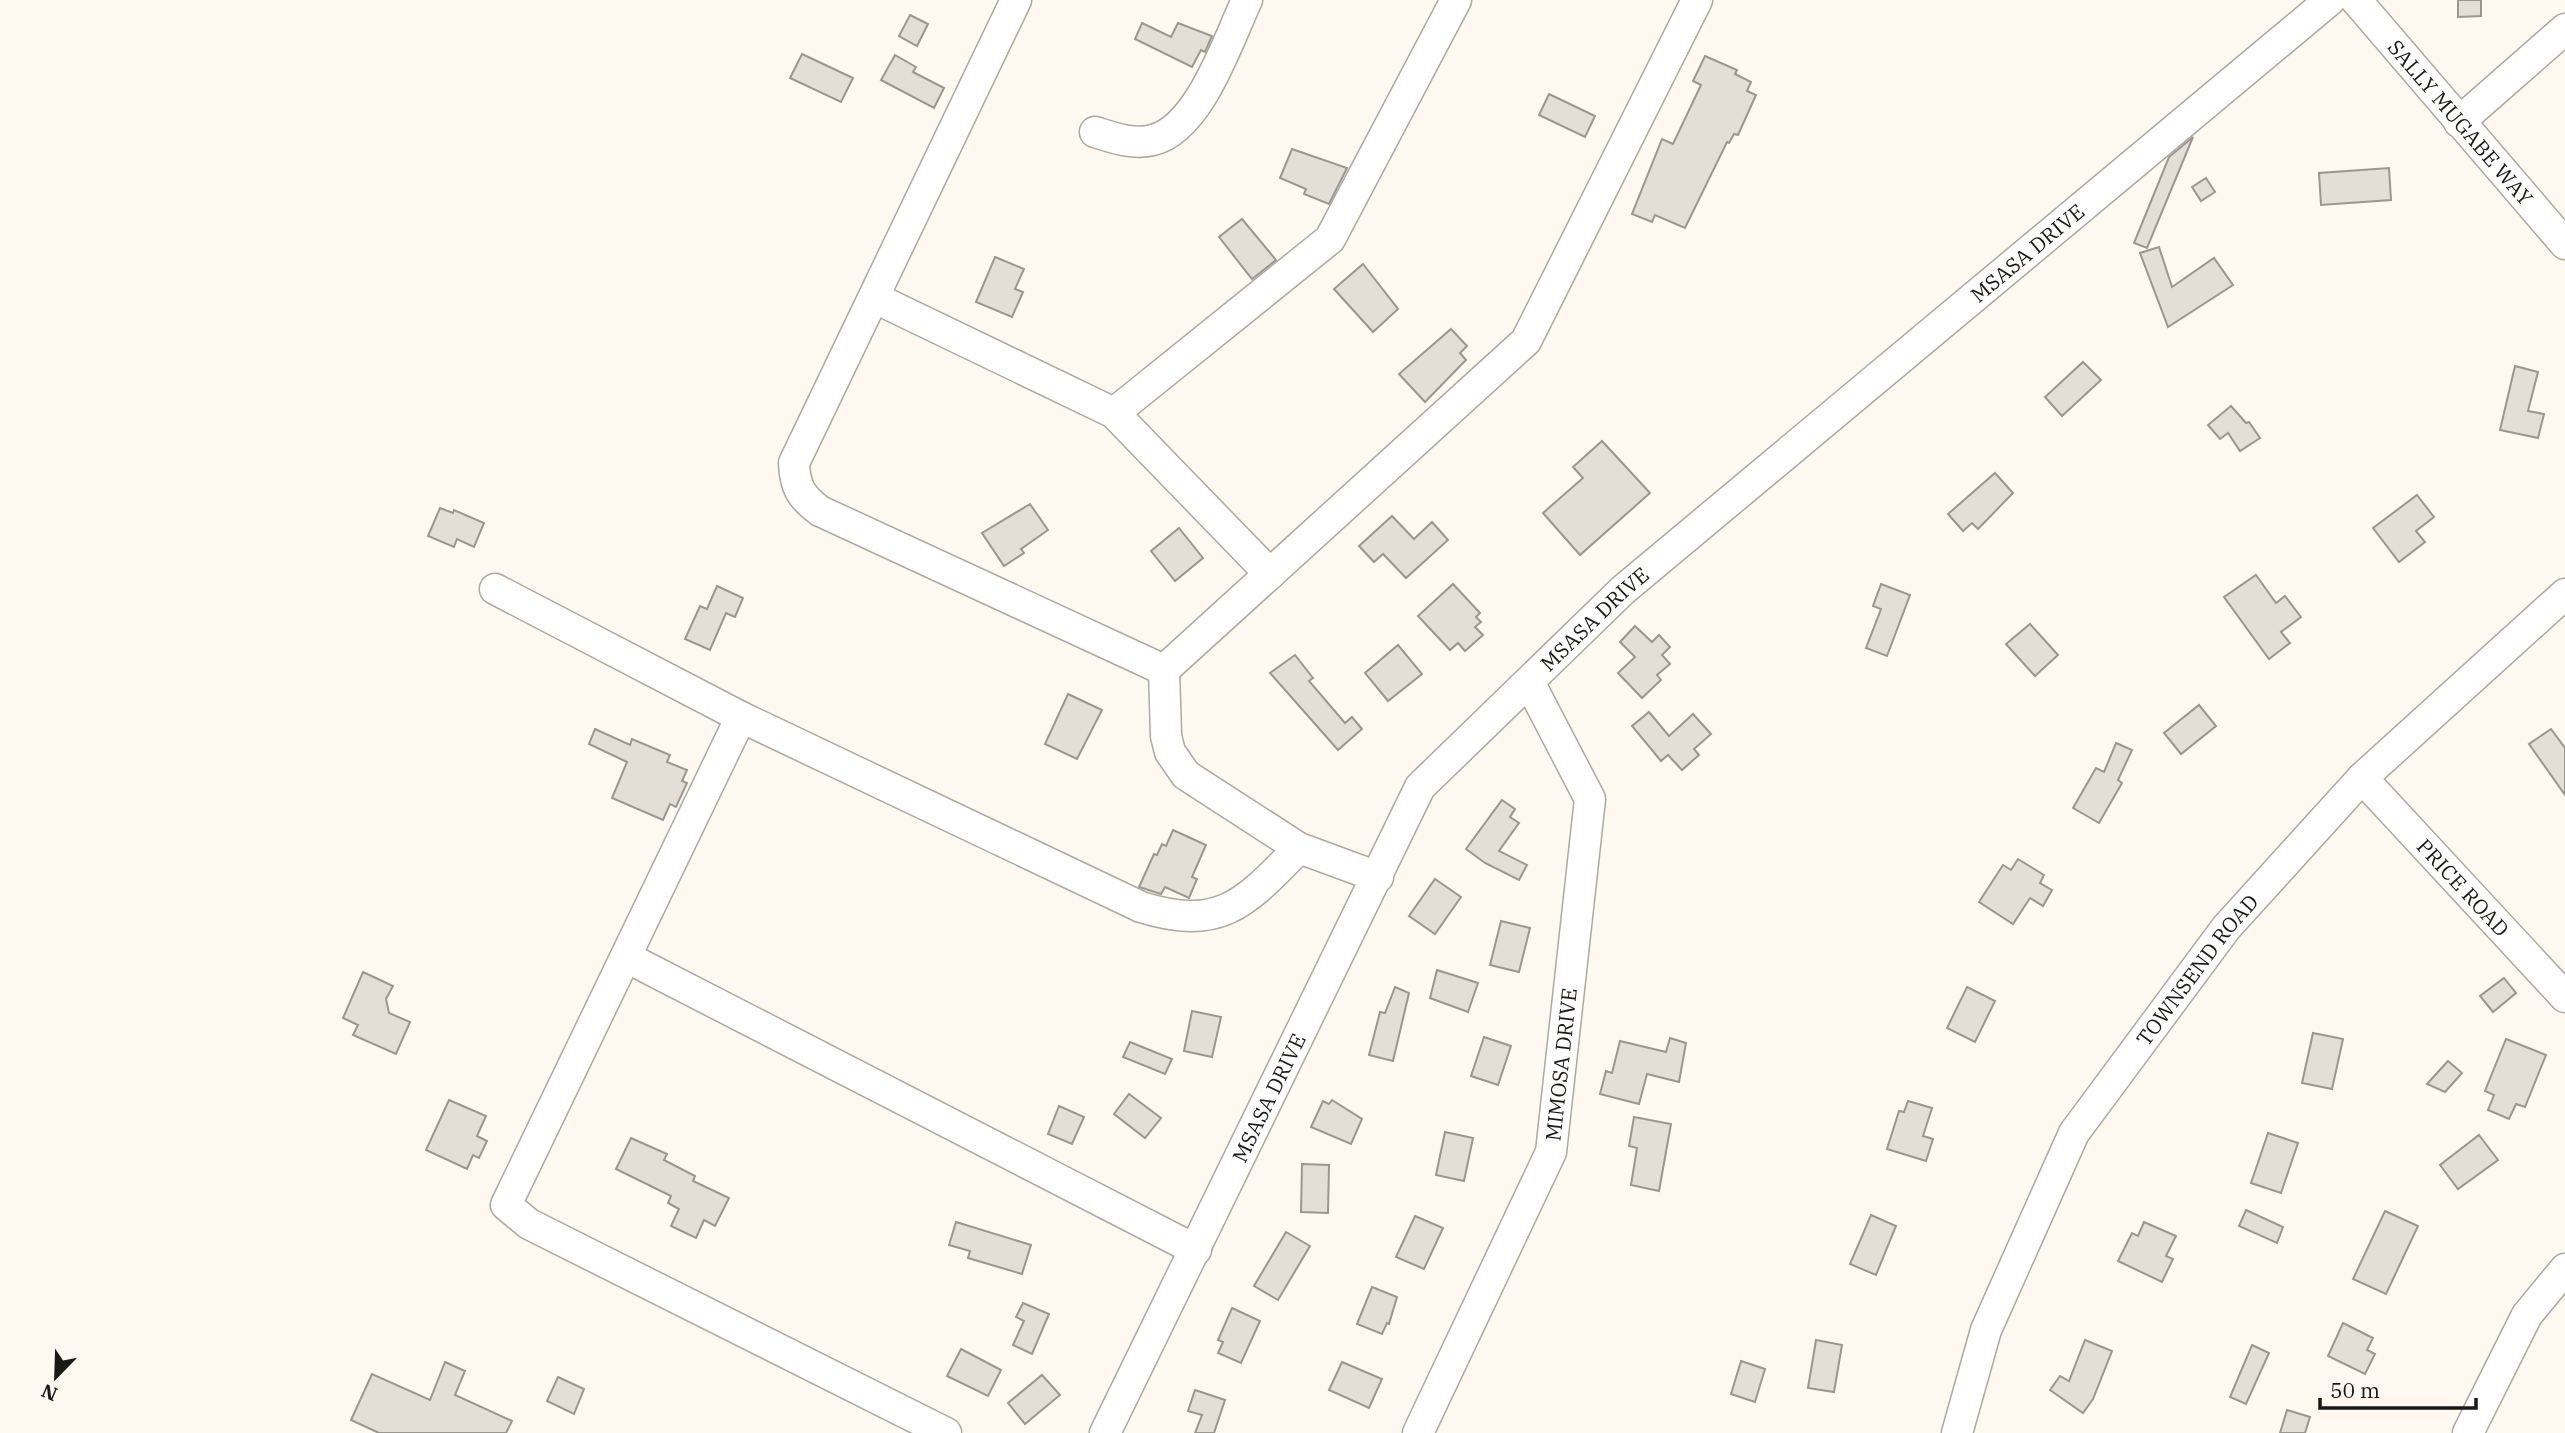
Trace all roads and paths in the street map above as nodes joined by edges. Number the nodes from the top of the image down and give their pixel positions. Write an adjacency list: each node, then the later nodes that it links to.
1 (1016, 0): 11 (street)
2 (1247, 0): 9 (street)
3 (1456, 0): 12 (street)
4 (1697, 0): 13 (street)
5 (2330, 0): 17 (street, MSASA DRIVE)
6 (2356, 0): 8 (street, SALLY MUGABE WAY)
7 (2565, 29): 8 (street)
8 (2459, 122): 10 (street, SALLY MUGABE WAY)
9 (1096, 132)
10 (2565, 244)
11 (875, 298): 12 (street); 16 (street)
12 (1114, 412): 13 (street)
13 (1270, 574): 16 (street)
14 (495, 590): 18 (street)
15 (2565, 594): 19 (street, TOWNSEND ROAD)
16 (1164, 670): 20 (street)
17 (1529, 681): 21 (street, MSASA DRIVE); 28 (street, MIMOSA DRIVE)
18 (741, 717): 20 (street); 22 (street)
19 (2362, 778): 23 (street, PRICE ROAD); 29 (street, TOWNSEND ROAD)
20 (1298, 848): 21 (street)
21 (1378, 877): 24 (street, MSASA DRIVE)
22 (626, 957): 24 (street); 26 (street)
23 (2565, 997)
24 (1196, 1250): 27 (street, MSASA DRIVE)
25 (2565, 1269): 30 (street)
26 (946, 1433)
27 (1105, 1433)
28 (1418, 1433)
29 (1957, 1433)
30 (2468, 1433)

